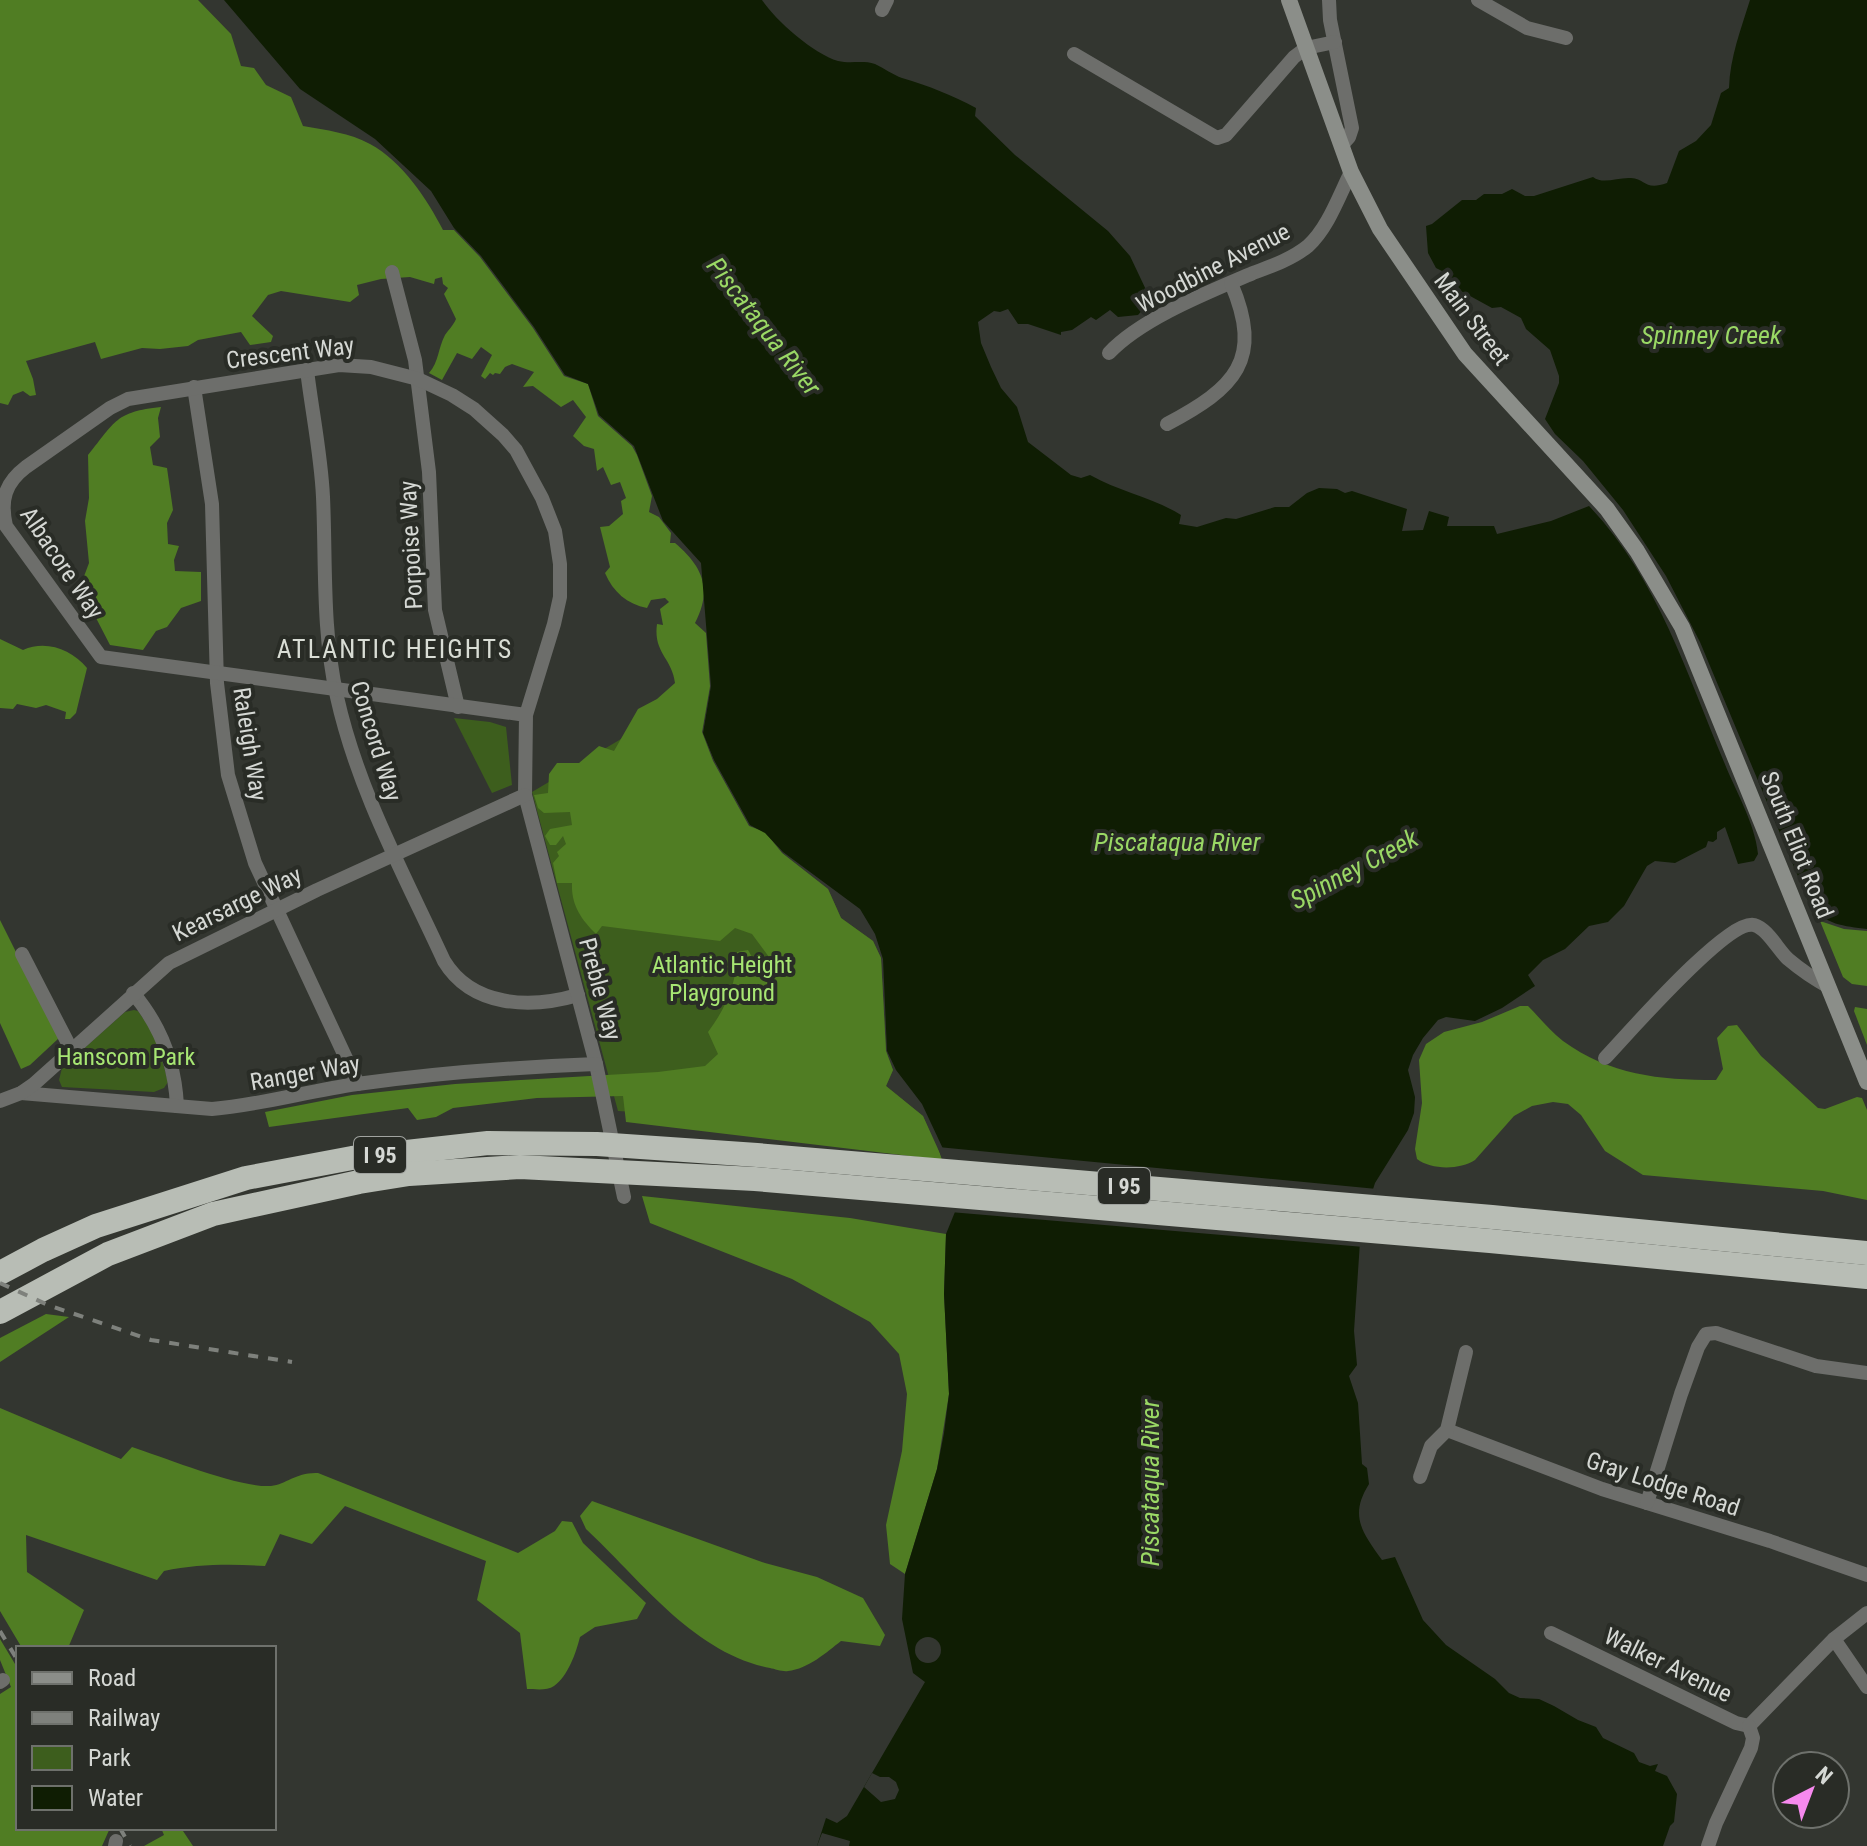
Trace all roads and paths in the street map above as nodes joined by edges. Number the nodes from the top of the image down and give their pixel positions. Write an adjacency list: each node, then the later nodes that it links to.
1 (1289, 0): 6 (main road, Main Street)
2 (1329, 0): 5 (street)
3 (1478, 0): 4 (street)
4 (1566, 38)
5 (1335, 42): 6 (street); 8 (street)
6 (1306, 48): 7 (street); 8 (main road, Main Street)
7 (1074, 54)
8 (1341, 146): 9 (main road, Main Street)
9 (1351, 172): 11 (street, Woodbine Avenue); 18 (main road, Main Street)
10 (392, 272): 14 (street, Porpoise Way)
11 (1231, 283): 12 (street, Woodbine Avenue); 17 (street)
12 (1109, 353)
13 (307, 370): 14 (street, Crescent Way); 15 (street, Crescent Way); 20 (street, Concord Way)
14 (418, 379): 21 (street, Porpoise Way); 22 (street, Crescent Way)
15 (194, 387): 16 (street, Crescent Way); 19 (street, Raleigh Way)
16 (119, 403): 19 (street, Albacore Way)
17 (1167, 424)
18 (1682, 627): 27 (main road, South Eliot Road)
19 (217, 673): 20 (street); 25 (street, Raleigh Way)
20 (335, 688): 21 (street); 24 (street, Concord Way)
21 (458, 707): 22 (street)
22 (526, 715): 23 (street, Crescent Way)
23 (525, 795): 24 (street, Kearsarge Way); 29 (street, Preble Way)
24 (393, 854): 25 (street, Kearsarge Way); 29 (street, Concord Way)
25 (276, 910): 28 (street, Kearsarge Way); 34 (street, Raleigh Way)
26 (22, 954): 30 (street)
27 (1829, 987): 31 (street); 33 (main road, South Eliot Road)
28 (133, 993): 30 (street, Kearsarge Way); 37 (street)
29 (578, 995): 32 (street, Preble Way)
30 (71, 1049): 35 (street, Kearsarge Way)
31 (1605, 1058)
32 (596, 1064): 34 (street, Ranger Way); 38 (street, Preble Way)
33 (1867, 1082)
34 (358, 1084): 37 (street, Ranger Way)
35 (21, 1093): 36 (street, Kearsarge Way); 37 (street, Ranger Way)
36 (0, 1101)
37 (177, 1106)
38 (624, 1197)
39 (1867, 1253): 40 (highway, I 95)
40 (0, 1273)
41 (1867, 1277): 42 (highway, I 95)
42 (0, 1312)
43 (1466, 1352): 45 (street)
44 (1867, 1373): 47 (street)
45 (1447, 1430): 46 (street); 47 (street, Gray Lodge Road)
46 (1420, 1477)
47 (1647, 1503): 48 (street, Gray Lodge Road)
48 (1867, 1575)
49 (1867, 1613): 51 (street, Walker Avenue)
50 (1551, 1633): 53 (street, Walker Avenue)
51 (1834, 1639): 52 (street); 53 (street, Walker Avenue)
52 (1867, 1687)
53 (1749, 1726): 54 (street)
54 (1708, 1846)

